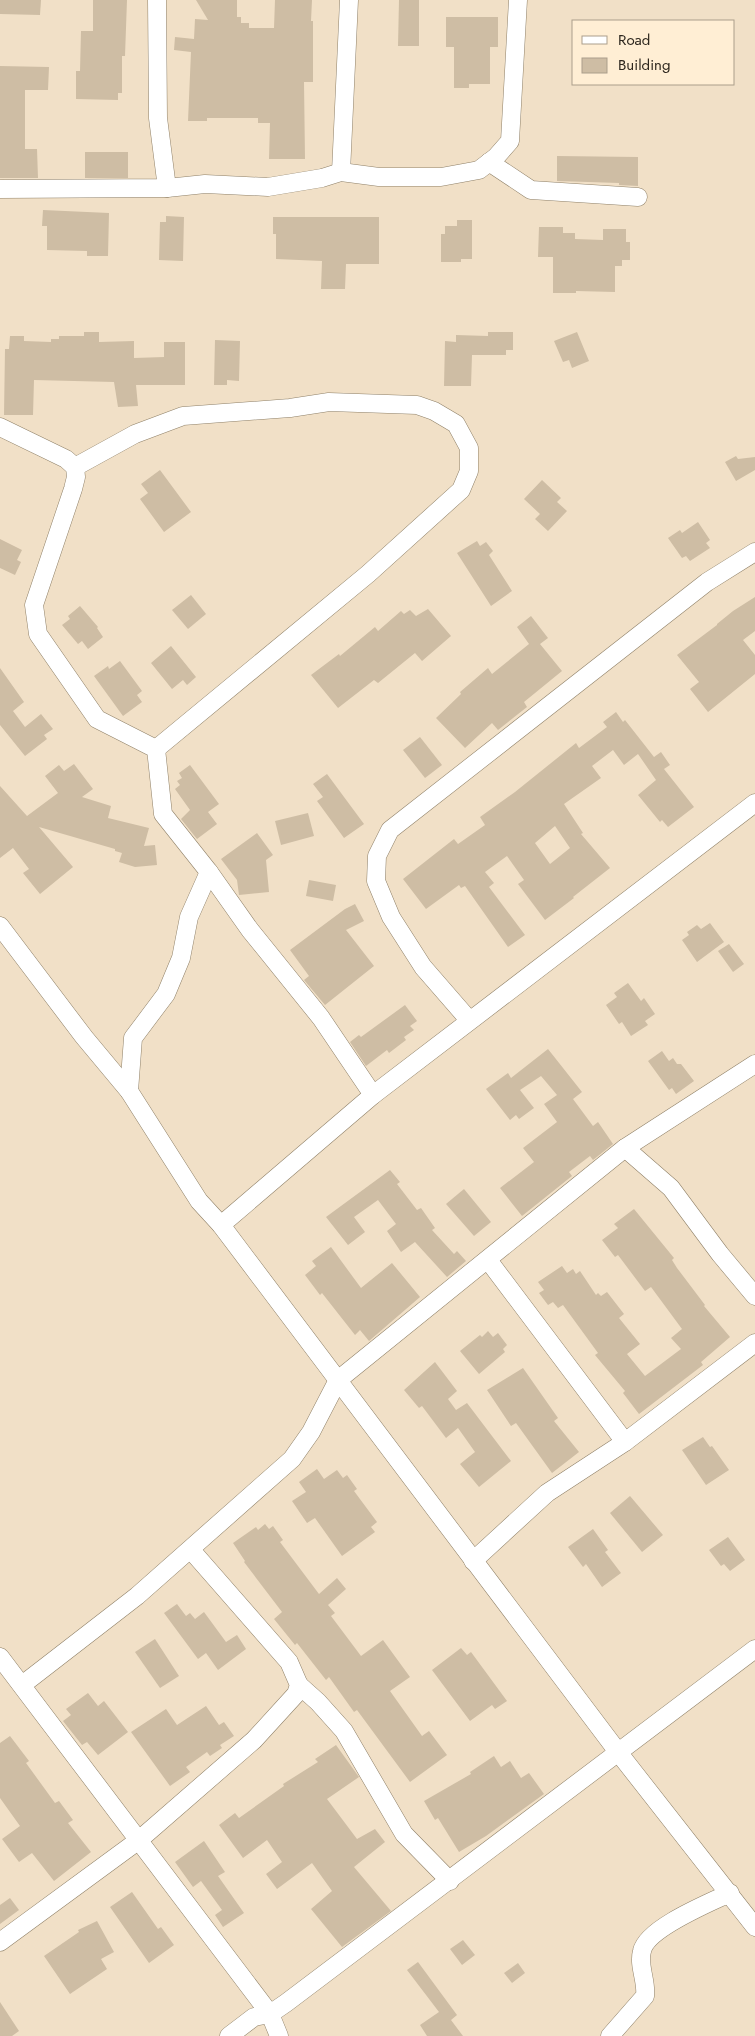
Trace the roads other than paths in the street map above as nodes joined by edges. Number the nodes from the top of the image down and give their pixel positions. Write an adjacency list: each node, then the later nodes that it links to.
1 (157, 0): 6 (street)
2 (349, 0): 5 (street)
3 (518, 0): 4 (street)
4 (489, 162): 5 (street); 8 (street)
5 (341, 172): 6 (street)
6 (167, 188): 7 (street)
7 (0, 189)
8 (638, 197)
9 (0, 427): 10 (street)
10 (75, 467): 12 (street); 12 (street)
11 (755, 552): 16 (street)
12 (156, 749): 14 (street)
13 (755, 803): 16 (street)
14 (209, 872): 18 (street); 19 (street)
15 (0, 926): 18 (street)
16 (469, 1020): 19 (street)
17 (755, 1064): 20 (street)
18 (129, 1091): 21 (street)
19 (373, 1094): 21 (street)
20 (626, 1148): 22 (street); 23 (street)
21 (221, 1225): 25 (street)
22 (488, 1260): 25 (street); 26 (street)
23 (755, 1296)
24 (755, 1343): 26 (street)
25 (338, 1380): 27 (street); 28 (street)
26 (625, 1442): 28 (street)
27 (191, 1550): 31 (street); 32 (street)
28 (473, 1561): 33 (street)
29 (755, 1649): 33 (street)
30 (0, 1657): 32 (street)
31 (299, 1685): 34 (street); 35 (street)
32 (22, 1686): 34 (street)
33 (618, 1752): 35 (street); 36 (street)
34 (139, 1840): 38 (street); 39 (street)
35 (450, 1881): 39 (street)
36 (730, 1893): 37 (street); 42 (street)
37 (755, 1927)
38 (0, 1942)
39 (270, 2014): 40 (street); 41 (street)
40 (228, 2036)
41 (279, 2036)
42 (610, 2036)

